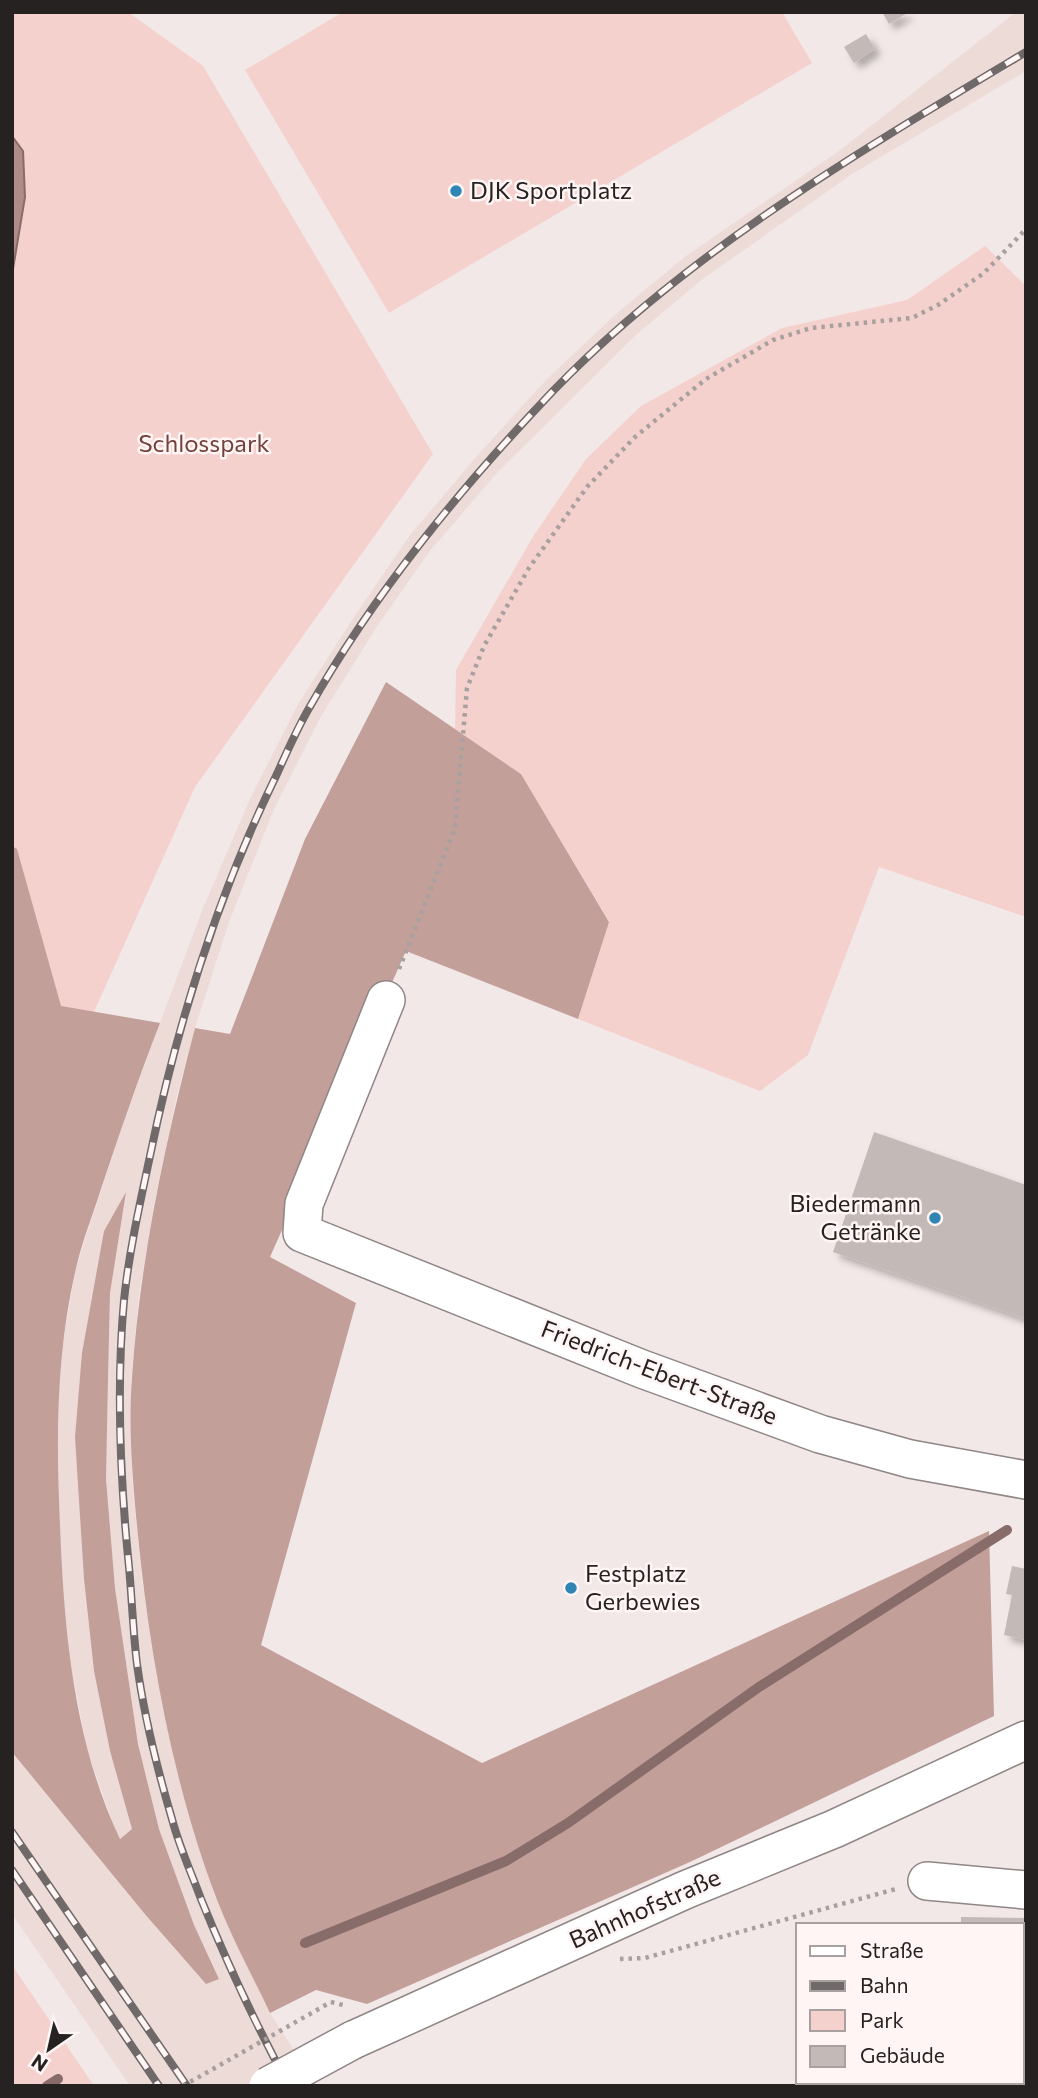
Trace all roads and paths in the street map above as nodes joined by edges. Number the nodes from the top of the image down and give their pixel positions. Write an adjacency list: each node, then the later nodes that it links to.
1 (1026, 229): 2 (path)
2 (386, 1000): 3 (street, Friedrich-Ebert-Straße)
3 (1026, 1480)
4 (1026, 1740): 10 (street, Bahnhofstraße, bridge)
5 (927, 1881): 6 (street); 7 (path)
6 (1026, 1890)
7 (607, 1959)
8 (331, 2002): 9 (path, bridge)
9 (183, 2086)
10 (268, 2086)

